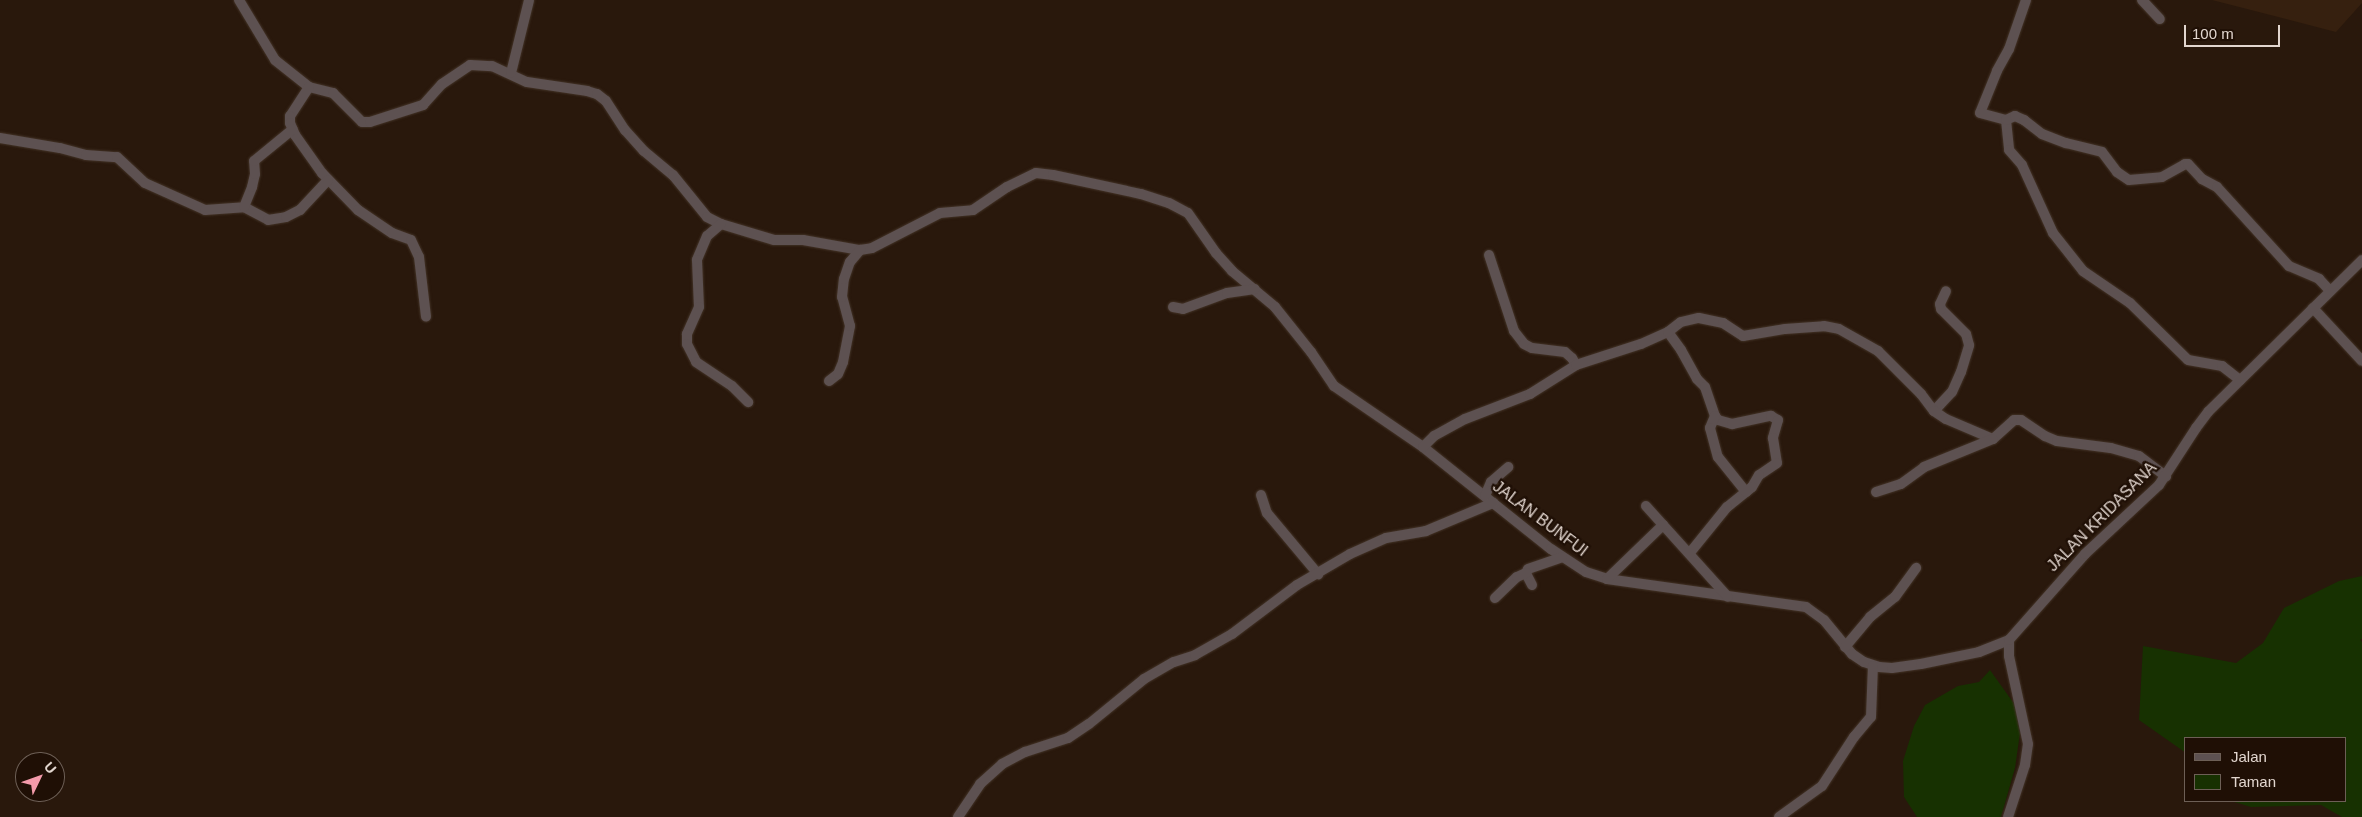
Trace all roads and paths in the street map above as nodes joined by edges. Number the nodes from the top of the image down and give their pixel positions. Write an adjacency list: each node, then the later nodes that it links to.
1 (239, 0): 7 (street)
2 (529, 0): 6 (street)
3 (2026, 0): 8 (street)
4 (2142, 0): 5 (street)
5 (2160, 19)
6 (511, 73): 7 (street); 13 (street)
7 (309, 87): 9 (street)
8 (2006, 120): 19 (street); 26 (street)
9 (293, 130): 11 (street); 12 (street)
10 (0, 138): 12 (street)
11 (328, 180): 12 (street); 22 (street)
12 (244, 207)
13 (721, 224): 14 (street); 28 (street)
14 (860, 250): 17 (street, JALAN BUNFUI); 27 (street)
15 (1489, 255): 25 (street)
16 (2362, 260): 19 (street, JALAN KRIDASANA)
17 (1255, 289): 20 (street); 32 (street, JALAN BUNFUI)
18 (1946, 291): 29 (street)
19 (2330, 291): 21 (street, JALAN KRIDASANA)
20 (1173, 307)
21 (2313, 308): 24 (street); 26 (street, JALAN KRIDASANA)
22 (426, 317)
23 (1668, 332): 25 (street); 29 (street); 30 (street)
24 (2362, 361)
25 (1576, 365): 32 (street)
26 (2240, 380): 34 (street, JALAN KRIDASANA)
27 (829, 381)
28 (748, 402)
29 (1934, 410): 31 (street)
30 (1715, 416): 35 (street); 35 (street)
31 (1993, 439): 34 (street); 36 (street)
32 (1423, 447): 38 (street, JALAN BUNFUI)
33 (1508, 467): 38 (street)
34 (2166, 476): 51 (street, JALAN KRIDASANA)
35 (1746, 492): 42 (street)
36 (1876, 492)
37 (1261, 495): 46 (street)
38 (1484, 496): 39 (street, JALAN BUNFUI)
39 (1493, 503): 43 (street, JALAN BUNFUI); 46 (street)
40 (1646, 506): 41 (street)
41 (1663, 525): 42 (street); 47 (street)
42 (1689, 554): 49 (street)
43 (1562, 557): 45 (street); 47 (street, JALAN BUNFUI)
44 (1916, 568): 52 (street)
45 (1526, 573): 48 (street); 50 (street)
46 (1318, 574): 54 (street)
47 (1607, 579): 49 (street, JALAN BUNFUI)
48 (1532, 585)
49 (1728, 597): 52 (street, JALAN BUNFUI)
50 (1495, 598)
51 (2009, 640): 53 (street, JALAN BUNFUI); 56 (street)
52 (1845, 647): 53 (street, JALAN BUNFUI)
53 (1873, 666): 55 (street)
54 (958, 817)
55 (1779, 817)
56 (2008, 817)

